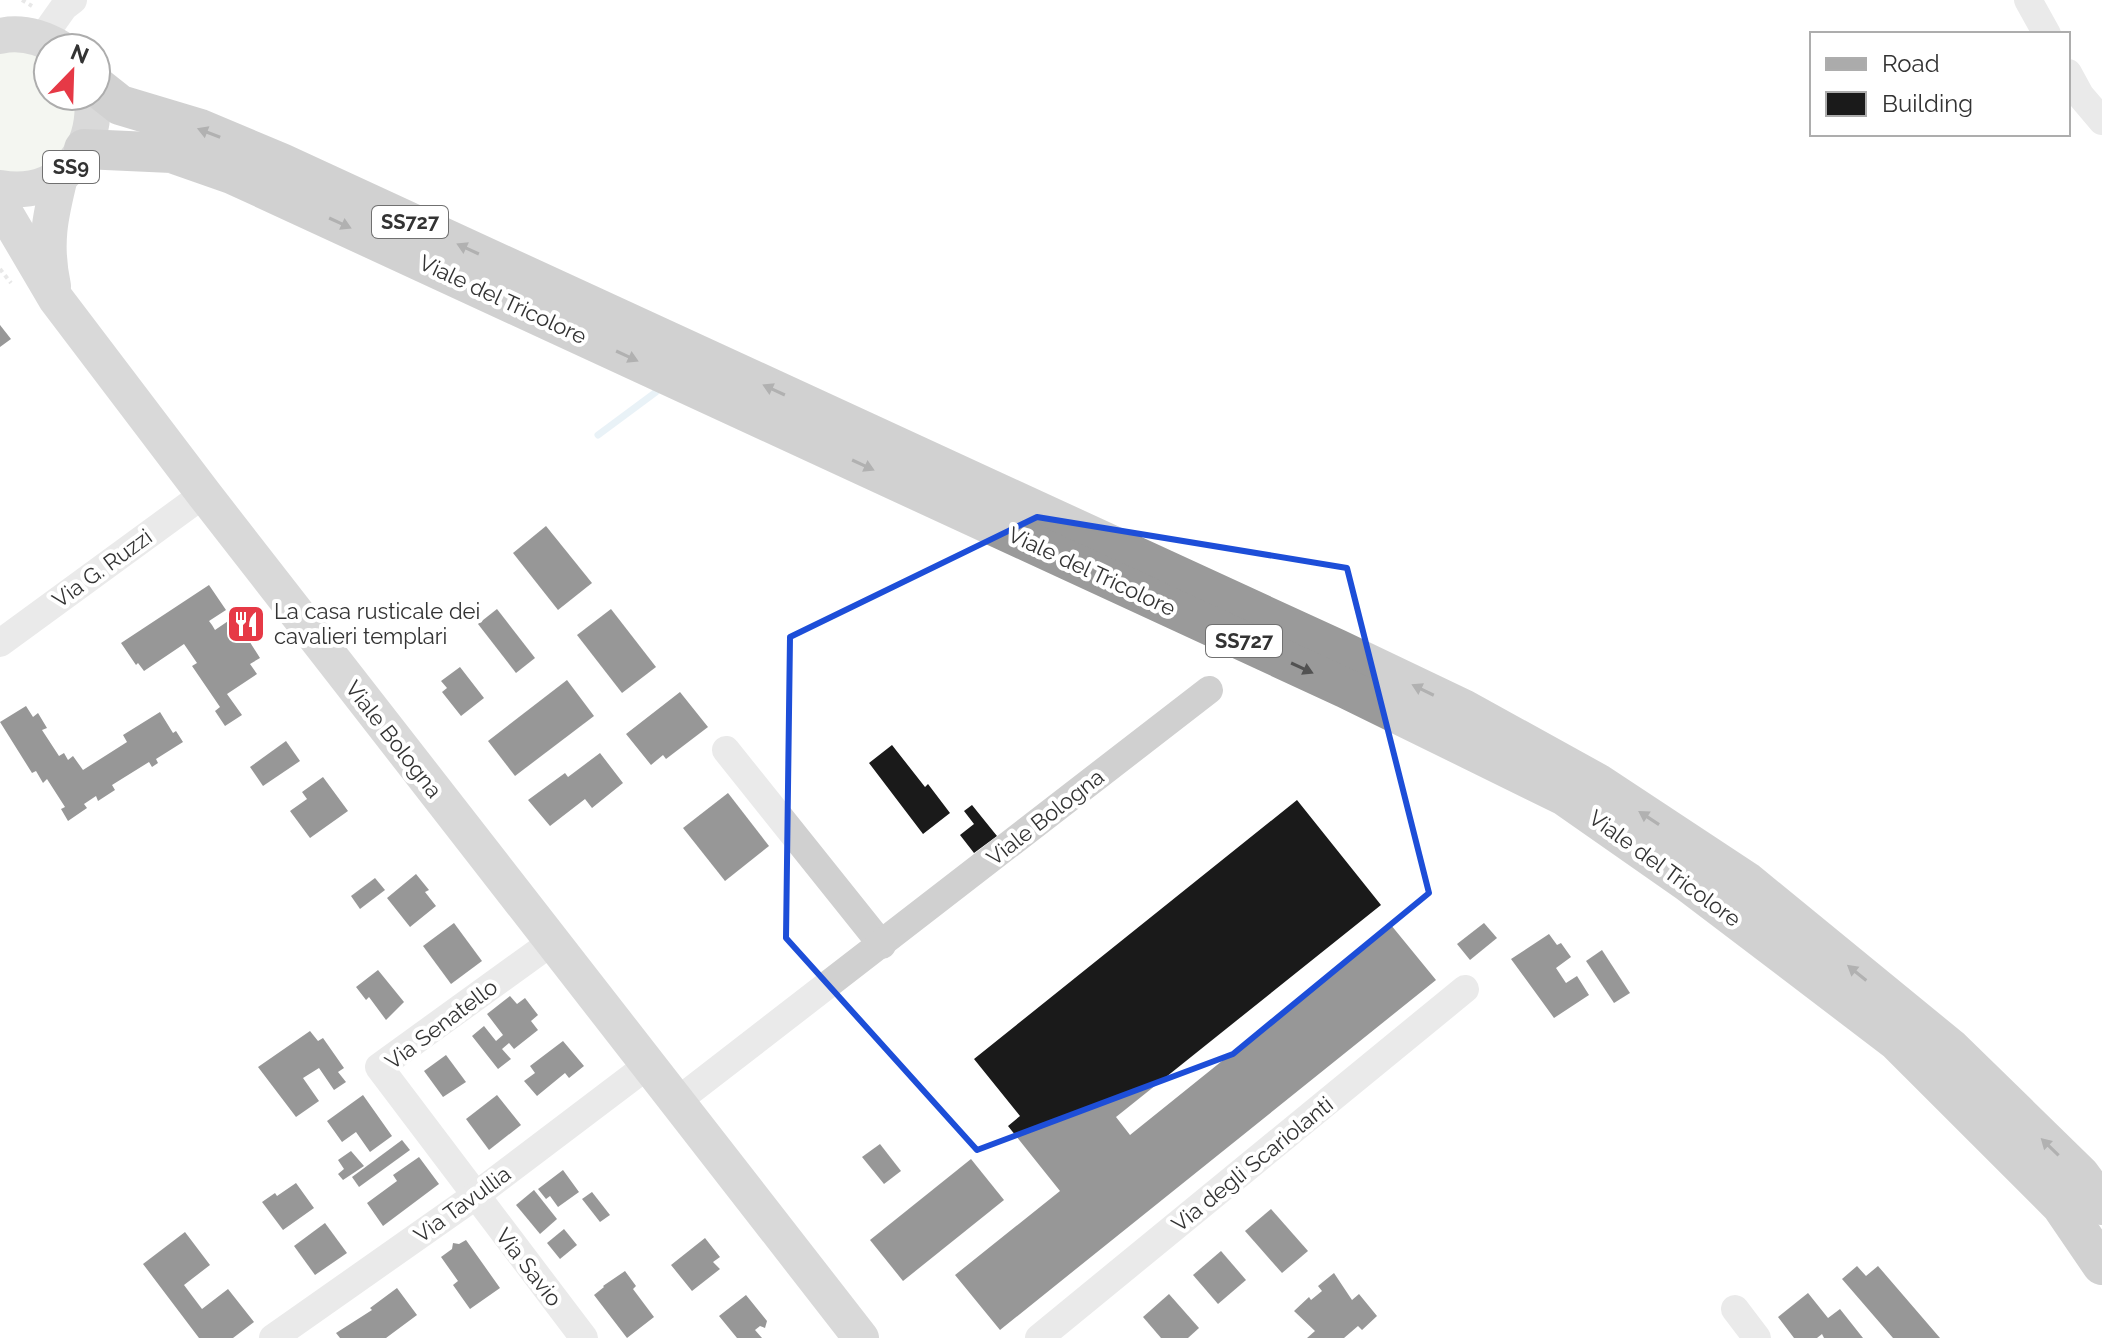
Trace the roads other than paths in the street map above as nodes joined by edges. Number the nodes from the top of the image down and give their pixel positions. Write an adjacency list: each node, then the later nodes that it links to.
1 (73, 0): 3 (street)
2 (2028, 0): 4 (street)
3 (55, 32)
4 (2046, 32)
5 (0, 36): 6 (main road)
6 (32, 36)
7 (2070, 77): 10 (street)
8 (112, 99): 25 (highway, Viale del Tricolore / SS727, one-way to 8)
9 (92, 112): 11 (main road, SS9)
10 (2102, 121)
11 (72, 163): 12 (main road, SS9); 14 (main road, Viale Bologna); 26 (highway, Viale del Tricolore / SS727, one-way to 26)
12 (0, 188)
13 (0, 204): 14 (main road, Viale Bologna)
14 (56, 299): 15 (main road, Viale Bologna)
15 (204, 494): 16 (street, Via G. Ruzzi); 19 (main road, Viale Bologna)
16 (0, 643)
17 (1209, 690): 20 (street, Viale Bologna)
18 (726, 750): 20 (street)
19 (552, 942): 22 (main road, Viale Bologna); 24 (street, Via Senatello)
20 (882, 945): 23 (street, Viale Bologna)
21 (1465, 989): 31 (street, Via degli Scariolanti)
22 (648, 1065): 23 (main road, Viale Bologna); 24 (street, Via Tavullia)
23 (676, 1102): 30 (main road, Viale Bologna)
24 (475, 1196): 28 (street, Via Tavullia); 29 (street, Via Savio)
25 (2102, 1205)
26 (2102, 1265)
27 (1735, 1309): 32 (street)
28 (273, 1338)
29 (584, 1338)
30 (861, 1338)
31 (1039, 1338)
32 (1757, 1338)

